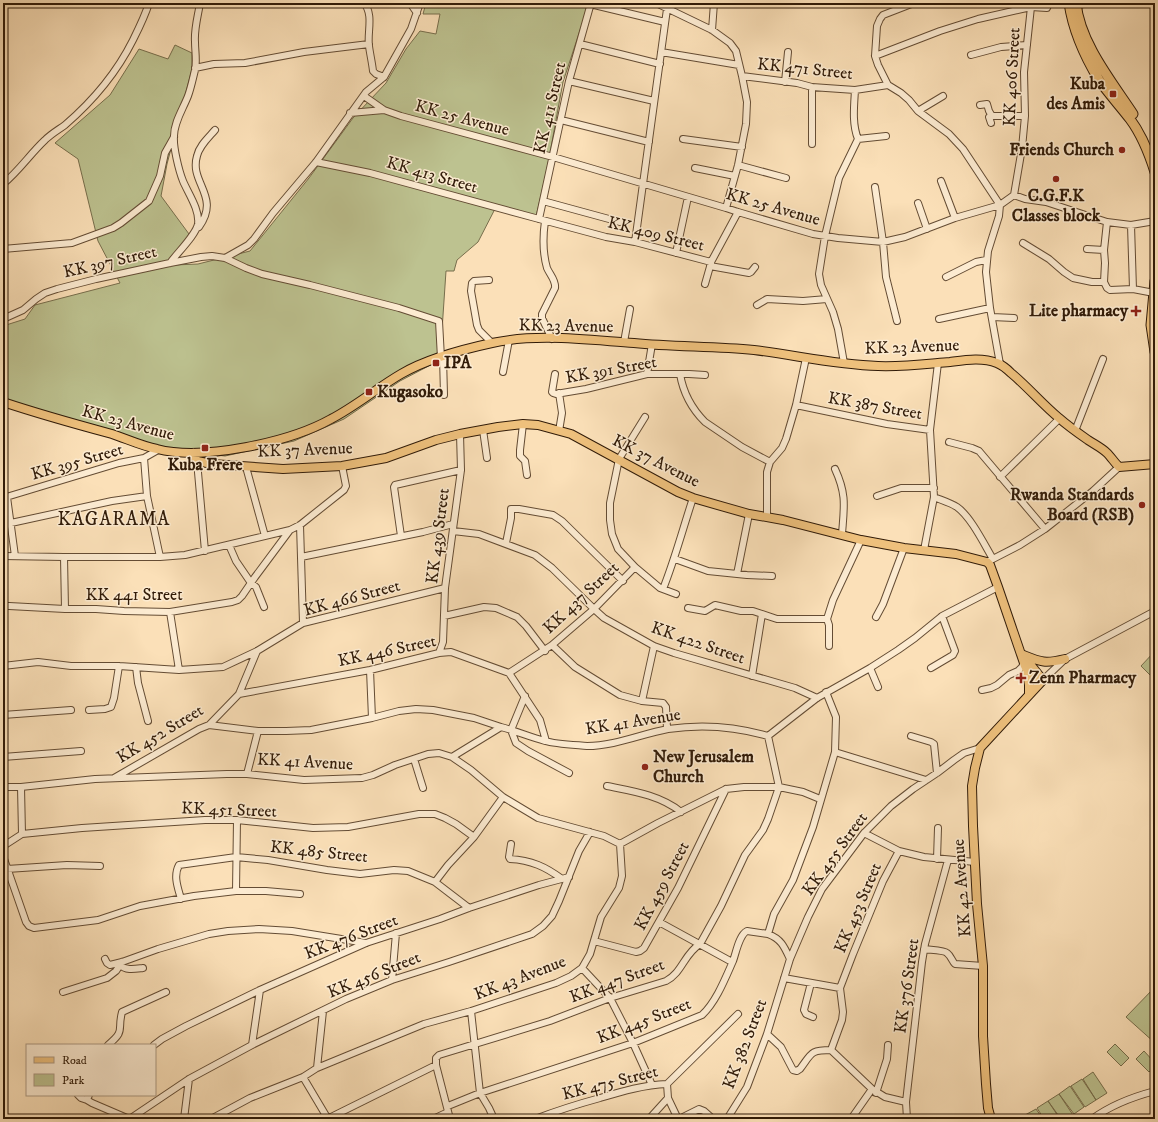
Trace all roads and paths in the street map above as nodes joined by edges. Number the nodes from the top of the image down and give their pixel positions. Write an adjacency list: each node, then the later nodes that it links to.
1 (149, 3): 66 (street)
2 (200, 3): 29 (street)
3 (364, 3): 20 (street)
4 (410, 3): 17 (street)
5 (420, 3): 17 (street)
6 (590, 3): 18 (street); 21 (street, KK 411 Street)
7 (656, 3): 15 (street, KK 471 Street)
8 (714, 3): 19 (street)
9 (914, 3): 26 (street)
10 (1049, 3): 14 (street)
11 (1087, 3): 13 (street)
12 (1153, 3): 16 (street)
13 (1074, 4): 56 (highway); 61 (highway)
14 (1031, 7): 22 (street, KK 406 Street); 26 (street)
15 (667, 9): 18 (street); 19 (street, KK 471 Street)
16 (1155, 9)
17 (417, 13): 31 (street)
18 (666, 22): 23 (street)
19 (712, 30): 28 (street, KK 471 Street)
20 (368, 44): 29 (street); 31 (street)
21 (580, 44): 27 (street); 32 (street, KK 411 Street)
22 (1027, 45): 25 (street); 45 (street, KK 406 Street)
23 (661, 52): 27 (street); 28 (street)
24 (788, 52): 33 (street)
25 (970, 55)
26 (875, 56): 34 (street)
27 (660, 64): 39 (street)
28 (739, 65): 30 (street, KK 471 Street)
29 (196, 68): 50 (street)
30 (742, 76): 33 (street, KK 471 Street); 55 (street)
31 (384, 77): 37 (street)
32 (570, 81): 39 (street); 46 (street, KK 411 Street)
33 (785, 82): 35 (street, KK 471 Street)
34 (888, 86): 36 (street, KK 471 Street); 42 (street)
35 (812, 87): 36 (street, KK 471 Street); 54 (street)
36 (855, 90): 52 (street)
37 (364, 96): 41 (street, KK 25 Avenue); 43 (street)
38 (943, 96): 42 (street)
39 (654, 101): 53 (street)
40 (980, 105): 44 (street)
41 (384, 110): 43 (street, KK 25 Avenue); 57 (street, KK 25 Avenue)
42 (918, 111): 72 (street)
43 (350, 113): 58 (street)
44 (991, 115): 45 (street); 47 (street)
45 (1024, 116): 68 (street, KK 406 Street)
46 (561, 120): 53 (street); 57 (street, KK 411 Street)
47 (991, 123)
48 (215, 130): 82 (street, KK 397 Street)
49 (886, 136): 52 (street)
50 (174, 137): 82 (street); 87 (street)
51 (683, 139): 55 (street)
52 (858, 139): 83 (street)
53 (649, 142): 65 (street)
54 (812, 144)
55 (742, 147): 59 (street)
56 (1155, 156)
57 (553, 157): 65 (street, KK 25 Avenue); 70 (street, KK 411 Street)
58 (316, 162): 76 (street, KK 413 Street); 91 (street)
59 (738, 165): 62 (street); 63 (street)
60 (695, 168): 62 (street)
61 (1155, 172)
62 (735, 176): 73 (street)
63 (786, 178)
64 (941, 180): 75 (street)
65 (643, 183): 69 (street, KK 25 Avenue); 84 (street)
66 (3, 184)
67 (875, 187): 85 (street)
68 (1014, 195): 72 (street, KK 25 Avenue); 79 (street)
69 (688, 197): 73 (street, KK 25 Avenue); 90 (street)
70 (543, 201): 76 (street, KK 411 Street); 78 (street)
71 (918, 203): 81 (street)
72 (1000, 205): 75 (street, KK 25 Avenue); 92 (street)
73 (726, 208): 74 (street, KK 25 Avenue)
74 (738, 212): 83 (street, KK 25 Avenue); 94 (street, KK 409 Street)
75 (955, 218): 81 (street, KK 25 Avenue)
76 (542, 220): 84 (street, KK 409 Street); 112 (street, KK 411 Street)
77 (1155, 221): 80 (street)
78 (620, 222)
79 (1107, 222): 80 (street); 89 (street)
80 (1131, 225): 101 (street)
81 (928, 229): 85 (street, KK 25 Avenue)
82 (196, 230): 93 (street, KK 397 Street)
83 (825, 236): 85 (street, KK 25 Avenue); 103 (street)
84 (635, 242): 90 (street, KK 409 Street)
85 (883, 242): 111 (street)
86 (1023, 243): 100 (street)
87 (3, 249)
88 (1087, 249): 89 (street)
89 (1104, 250): 100 (street)
90 (676, 253): 94 (street, KK 409 Street)
91 (225, 258): 93 (street); 118 (street)
92 (986, 260): 96 (street); 105 (street)
93 (170, 263): 109 (street, KK 397 Street)
94 (710, 264): 95 (street); 99 (street)
95 (755, 267)
96 (946, 277)
97 (489, 280): 115 (street)
98 (1155, 281): 102 (highway)
99 (705, 284)
100 (1106, 285): 101 (street)
101 (1133, 289): 102 (street)
102 (1154, 293): 117 (highway)
103 (826, 299): 104 (street); 121 (street)
104 (757, 305)
105 (990, 308): 107 (street); 110 (street)
106 (630, 309): 114 (street)
107 (992, 317): 108 (street); 123 (street)
108 (1014, 318)
109 (3, 319)
110 (939, 319)
111 (897, 321)
112 (552, 339): 113 (main road, KK 23 Avenue); 114 (main road, KK 23 Avenue)
113 (509, 340): 115 (main road, KK 23 Avenue); 124 (street)
114 (624, 342): 116 (main road, KK 23 Avenue)
115 (492, 343): 118 (main road, KK 23 Avenue)
116 (652, 344): 119 (main road, KK 23 Avenue); 126 (street)
117 (1155, 352)
118 (442, 357): 130 (street); 143 (main road, KK 23 Avenue)
119 (806, 358): 121 (main road, KK 23 Avenue); 132 (street)
120 (1103, 359): 139 (street)
121 (844, 363): 122 (main road, KK 23 Avenue)
122 (938, 363): 123 (main road, KK 23 Avenue); 137 (street, KK 387 Street)
123 (1000, 364): 134 (main road, KK 23 Avenue)
124 (503, 372)
125 (555, 374): 129 (street)
126 (647, 374): 127 (street, KK 391 Street); 129 (street, KK 391 Street)
127 (680, 374): 128 (street, KK 391 Street); 147 (street)
128 (705, 375)
129 (559, 393): 138 (street, KK 391 Street)
130 (444, 395)
131 (3, 402): 142 (main road, KK 23 Avenue)
132 (796, 405): 137 (street, KK 387 Street); 147 (street)
133 (645, 417): 146 (street)
134 (1059, 419): 139 (main road, KK 23 Avenue); 155 (street)
135 (523, 424): 136 (main road, KK 37 Avenue); 138 (main road, KK 37 Avenue); 154 (street)
136 (483, 430): 140 (main road, KK 37 Avenue); 145 (street)
137 (930, 430): 156 (street)
138 (559, 431): 146 (main road, KK 37 Avenue)
139 (1075, 431): 151 (main road, KK 23 Avenue)
140 (460, 434): 149 (main road, KK 37 Avenue); 152 (street, KK 439 Street)
141 (949, 442): 155 (street)
142 (158, 450): 143 (main road, KK 23 Avenue); 144 (street, KK 395 Street)
143 (195, 457): 150 (main road, KK 37 Avenue); 177 (street)
144 (144, 458): 157 (street, KK 395 Street); 158 (street)
145 (487, 458)
146 (619, 459): 161 (main road, KK 37 Avenue); 185 (street, KK 437 Street)
147 (770, 462): 163 (street)
148 (1155, 464): 151 (main road)
149 (342, 466): 150 (main road, KK 37 Avenue); 165 (street, KK 441 Street)
150 (246, 467): 170 (street)
151 (1118, 467): 167 (street)
152 (461, 470): 166 (street, KK 439 Street); 171 (street)
153 (836, 470): 169 (street)
154 (526, 475)
155 (1000, 477): 167 (street)
156 (934, 488): 159 (street); 160 (street)
157 (4, 496): 164 (street)
158 (147, 496): 164 (street); 180 (street)
159 (877, 496)
160 (934, 497): 176 (street); 184 (street)
161 (694, 498): 162 (main road, KK 37 Avenue); 183 (street)
162 (749, 514): 163 (main road, KK 37 Avenue); 186 (street)
163 (767, 517): 169 (main road, KK 37 Avenue)
164 (11, 523): 179 (street)
165 (300, 525): 168 (street, KK 441 Street); 182 (street)
166 (453, 527): 171 (street); 173 (street, KK 422 Street); 191 (street, KK 439 Street)
167 (1044, 529): 184 (street)
168 (290, 530): 170 (street); 189 (street, KK 441 Street)
169 (842, 534): 172 (main road, KK 37 Avenue)
170 (265, 536): 174 (street)
171 (401, 536): 182 (street)
172 (861, 540): 175 (main road, KK 37 Avenue); 205 (street)
173 (506, 543): 188 (street); 198 (street, KK 422 Street)
174 (229, 545): 177 (street); 189 (street)
175 (904, 548): 176 (main road, KK 37 Avenue); 204 (street)
176 (924, 550): 184 (main road, KK 37 Avenue)
177 (205, 551): 180 (street)
178 (3, 556): 179 (street)
179 (15, 556): 181 (street)
180 (160, 556): 181 (street)
181 (64, 557): 197 (street, KK 441 Street)
182 (301, 557): 206 (street)
183 (674, 559): 186 (street); 192 (street)
184 (990, 560): 190 (main road)
185 (635, 567): 188 (street, KK 437 Street); 192 (street)
186 (737, 574): 187 (street)
187 (772, 576)
188 (622, 581): 198 (street, KK 437 Street)
189 (251, 583): 195 (street); 200 (street, KK 441 Street)
190 (998, 587): 203 (street); 216 (main road)
191 (445, 588): 202 (street, KK 439 Street); 206 (street, KK 466 Street)
192 (663, 589): 193 (street)
193 (676, 594)
194 (3, 606): 197 (street, KK 441 Street)
195 (264, 608)
196 (688, 608): 201 (street)
197 (65, 609): 200 (street, KK 441 Street)
198 (594, 609): 208 (street, KK 437 Street); 209 (street, KK 422 Street)
199 (1155, 611): 215 (street)
200 (170, 612): 222 (street)
201 (762, 614): 205 (street); 225 (street, KK 422 Street)
202 (444, 616): 207 (street, KK 439 Street); 211 (street)
203 (942, 616): 220 (street); 221 (street)
204 (876, 617)
205 (828, 619): 210 (street)
206 (304, 623): 212 (street, KK 466 Street)
207 (443, 642): 213 (street); 214 (street, KK 439 Street)
208 (552, 645): 211 (street, KK 437 Street); 234 (street)
209 (654, 646): 225 (street, KK 422 Street); 234 (street)
210 (829, 646)
211 (544, 650): 224 (street, KK 437 Street)
212 (257, 651): 222 (street, KK 466 Street); 230 (street, KK 452 Street)
213 (451, 652): 214 (street, KK 446 Street); 224 (street, KK 446 Street)
214 (439, 653): 223 (street, KK 446 Street)
215 (1065, 659): 216 (main road); 226 (street)
216 (1023, 660): 226 (main road); 226 (main road); 228 (street); 231 (main road)
217 (3, 666): 218 (street, KK 466 Street)
218 (119, 666): 219 (street, KK 466 Street); 236 (street)
219 (136, 667): 222 (street, KK 466 Street); 239 (street)
220 (870, 668): 227 (street); 229 (street)
221 (931, 668)
222 (179, 670)
223 (370, 670): 230 (street, KK 446 Street); 238 (street)
224 (509, 673): 232 (street)
225 (752, 676): 233 (street, KK 422 Street)
226 (1043, 680): 231 (main road, KK 42 Avenue)
227 (878, 687)
228 (982, 690)
229 (826, 692): 233 (street); 250 (street)
230 (239, 694): 240 (street, KK 452 Street)
231 (1029, 695): 248 (main road, KK 42 Avenue)
232 (525, 696): 243 (street); 247 (street)
233 (817, 698): 245 (street)
234 (642, 701): 242 (street)
235 (71, 710): 237 (street)
236 (89, 710)
237 (3, 715)
238 (372, 718): 241 (street, KK 41 Avenue); 244 (street, KK 41 Avenue)
239 (148, 721)
240 (209, 726): 244 (street, KK 41 Avenue); 257 (street, KK 452 Street)
241 (501, 727): 243 (street, KK 41 Avenue); 252 (street)
242 (667, 729): 245 (street, KK 41 Avenue); 247 (street, KK 41 Avenue)
243 (511, 730): 247 (street, KK 41 Avenue); 254 (street)
244 (258, 731): 256 (street)
245 (768, 736): 262 (street)
246 (911, 736): 255 (street)
247 (546, 742)
248 (980, 748): 255 (street, KK 455 Street); 282 (main road, KK 42 Avenue)
249 (81, 751): 251 (street)
250 (835, 752): 258 (street); 266 (street)
251 (3, 757)
252 (452, 757): 253 (street, KK 41 Avenue); 265 (street)
253 (414, 759): 256 (street, KK 41 Avenue); 263 (street)
254 (569, 773)
255 (938, 773): 258 (street, KK 455 Street)
256 (247, 774): 257 (street, KK 41 Avenue)
257 (113, 779): 261 (street, KK 41 Avenue)
258 (926, 780): 271 (street, KK 455 Street)
259 (3, 786): 261 (street, KK 41 Avenue)
260 (607, 786): 267 (street)
261 (21, 787): 272 (street)
262 (779, 787): 264 (street); 266 (street); 296 (street, KK 447 Street)
263 (423, 788)
264 (726, 789): 267 (street); 291 (street, KK 459 Street)
265 (503, 797): 270 (street); 273 (street)
266 (820, 799): 293 (street)
267 (681, 812): 275 (street)
268 (238, 820): 272 (street, KK 451 Street); 273 (street, KK 451 Street); 279 (street)
269 (938, 828): 280 (street)
270 (590, 832): 275 (street); 285 (street, KK 456 Street)
271 (864, 833): 277 (street); 299 (street, KK 455 Street)
272 (22, 834): 276 (street)
273 (474, 837): 286 (street)
274 (511, 844): 285 (street)
275 (620, 844): 294 (street, KK 43 Avenue)
276 (3, 847)
277 (899, 851): 280 (street, KK 453 Street); 308 (street, KK 453 Street)
278 (3, 856): 284 (street)
279 (236, 857): 286 (street, KK 485 Street); 287 (street); 289 (street, KK 485 Street)
280 (937, 858): 281 (street, KK 453 Street)
281 (948, 860): 282 (street, KK 453 Street); 297 (street, KK 376 Street)
282 (975, 862): 302 (main road, KK 42 Avenue)
283 (100, 866): 284 (street)
284 (7, 869): 289 (street)
285 (566, 878): 290 (street, KK 476 Street); 306 (street, KK 456 Street)
286 (435, 882): 290 (street, KK 485 Street)
287 (236, 891): 288 (street); 289 (street)
288 (300, 894)
289 (181, 899)
290 (469, 908): 292 (street, KK 476 Street)
291 (659, 922): 294 (street, KK 459 Street); 296 (street)
292 (396, 933): 295 (street, KK 476 Street); 306 (street)
293 (768, 934): 299 (street); 300 (street, KK 445 Street)
294 (594, 941): 304 (street, KK 43 Avenue)
295 (366, 943): 301 (street); 309 (street, KK 476 Street)
296 (700, 944): 300 (street); 312 (street, KK 447 Street)
297 (924, 949): 302 (street); 337 (street, KK 376 Street)
298 (105, 959): 301 (street)
299 (790, 959): 305 (street, KK 455 Street)
300 (732, 962): 318 (street, KK 445 Street)
301 (121, 963): 303 (street); 310 (street)
302 (983, 966): 352 (main road, KK 42 Avenue)
303 (144, 968)
304 (582, 968): 312 (street); 314 (street, KK 43 Avenue)
305 (784, 978): 307 (street); 317 (street, KK 382 Street)
306 (392, 980): 313 (street, KK 456 Street)
307 (811, 982): 308 (street); 316 (street)
308 (840, 988): 324 (street, KK 453 Street)
309 (260, 990): 320 (street, KK 476 Street); 322 (street)
310 (63, 992)
311 (166, 992): 319 (street)
312 (610, 998): 318 (street); 321 (street, KK 447 Street)
313 (323, 1011): 322 (street, KK 456 Street); 326 (street)
314 (471, 1011): 321 (street); 326 (street, KK 43 Avenue)
315 (738, 1014): 329 (street, KK 475 Street)
316 (813, 1017)
317 (767, 1034): 324 (street); 349 (street, KK 382 Street)
318 (633, 1043): 330 (street); 333 (street, KK 445 Street)
319 (109, 1044)
320 (155, 1044)
321 (474, 1044): 325 (street, KK 447 Street); 333 (street)
322 (252, 1045): 328 (street, KK 456 Street)
323 (888, 1045): 331 (street)
324 (831, 1050): 331 (street)
325 (436, 1065): 338 (street); 341 (street, KK 447 Street)
326 (317, 1068): 327 (street, KK 43 Avenue)
327 (303, 1077): 340 (street, KK 43 Avenue); 341 (street)
328 (189, 1079): 335 (street, KK 456 Street); 339 (street)
329 (667, 1084): 330 (street, KK 475 Street); 336 (street)
330 (652, 1085): 345 (street, KK 475 Street)
331 (874, 1091): 337 (street); 350 (street)
332 (1155, 1091): 353 (street)
333 (480, 1093): 338 (street, KK 445 Street); 344 (street)
334 (79, 1096): 335 (street)
335 (88, 1097)
336 (668, 1098): 346 (street); 347 (street)
337 (906, 1102): 351 (street, KK 376 Street)
338 (448, 1109): 342 (street, KK 445 Street); 343 (street)
339 (184, 1119)
340 (211, 1119)
341 (328, 1119)
342 (433, 1119)
343 (450, 1119)
344 (494, 1119)
345 (535, 1119)
346 (648, 1119)
347 (679, 1119): 348 (street)
348 (713, 1119)
349 (727, 1119)
350 (851, 1119)
351 (907, 1119)
352 (991, 1119)
353 (1092, 1119)

